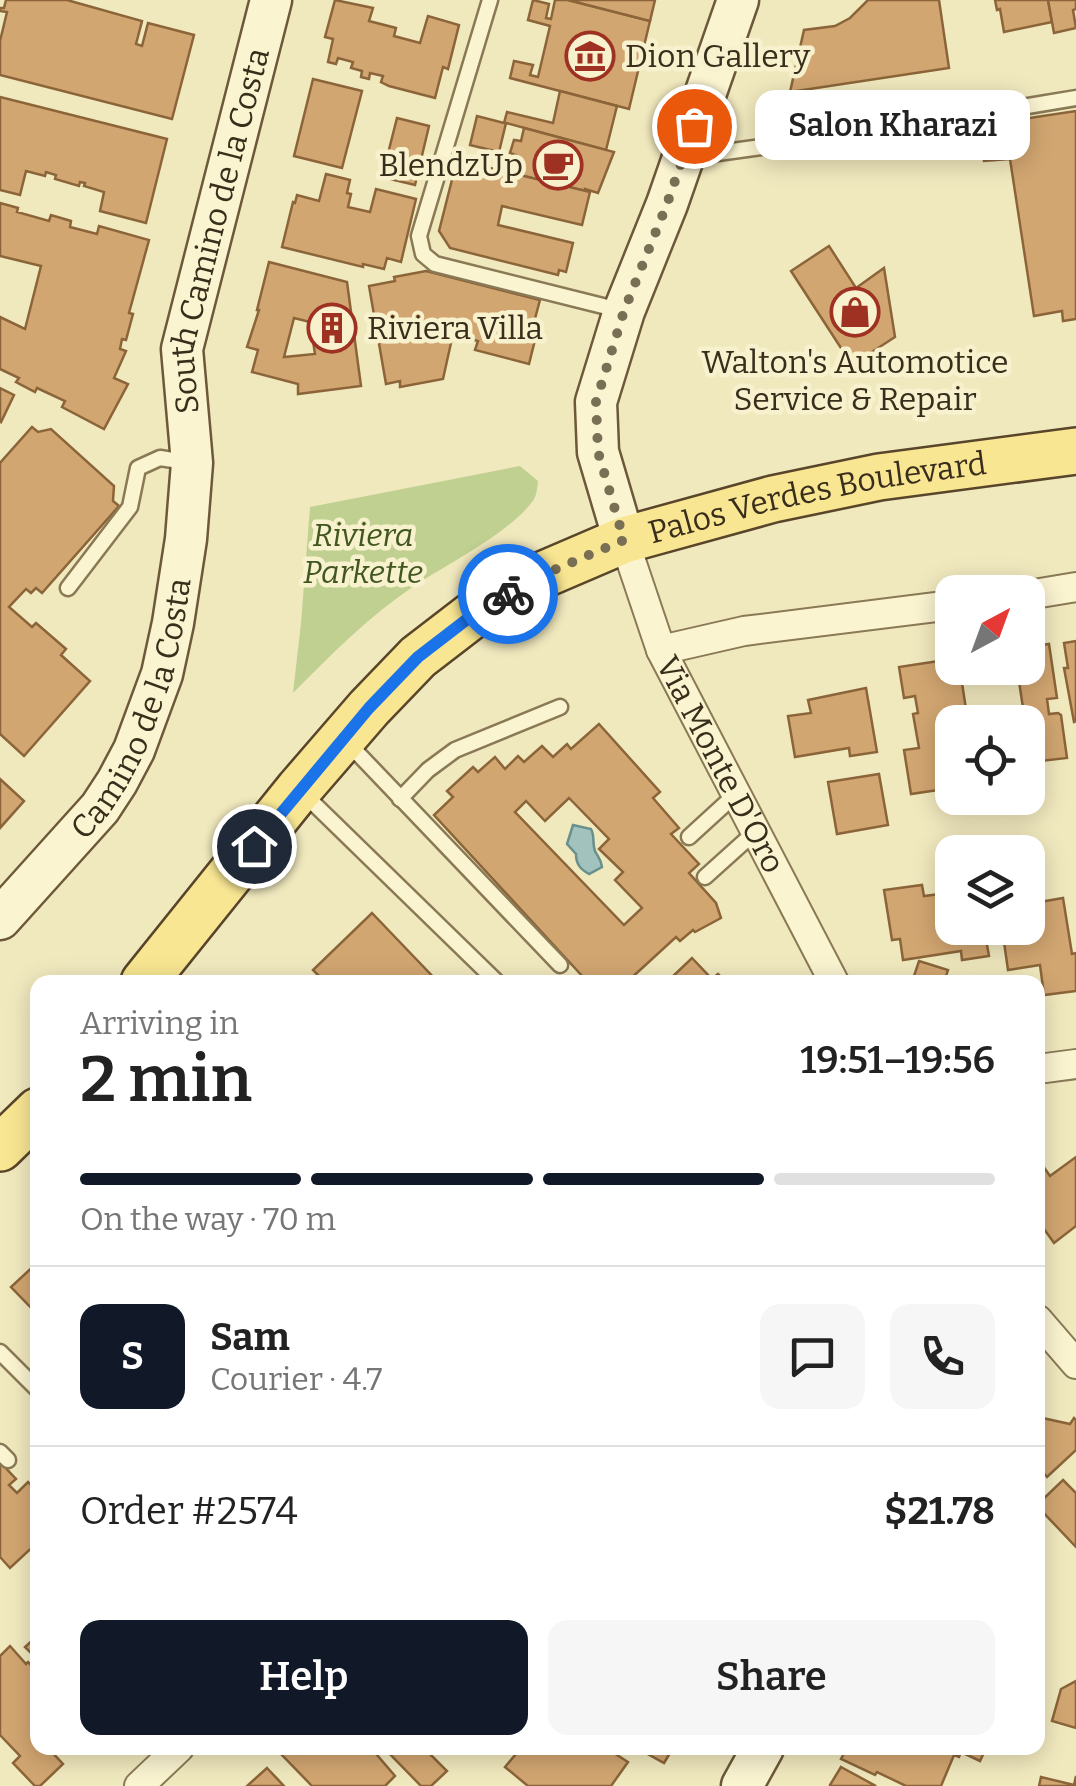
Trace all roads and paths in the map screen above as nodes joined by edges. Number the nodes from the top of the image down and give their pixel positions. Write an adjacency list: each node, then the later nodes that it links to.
1 (271, 0): 8 (street, South Camino de la Costa)
2 (490, 0): 6 (lane)
3 (738, 0): 5 (street)
4 (1076, 98): 5 (lane)
5 (683, 157): 6 (street)
6 (624, 311): 9 (street)
7 (1076, 452): 9 (main road, Palos Verdes Boulevard)
8 (192, 463): 11 (lane); 23 (street, Camino de la Costa)
9 (624, 540): 14 (street, Via Monte D'Oro); 16 (main road, Palos Verdes Boulevard)
10 (1076, 587): 12 (street)
11 (68, 588)
12 (1045, 592)
13 (935, 607): 14 (street)
14 (661, 650): 18 (street, Via Monte D'Oro)
15 (560, 706): 19 (lane)
16 (343, 738): 17 (main road, Palos Verdes Boulevard); 19 (lane)
17 (299, 789): 25 (main road, Palos Verdes Boulevard); 26 (lane)
18 (736, 794): 20 (street, Via Monte D'Oro); 21 (lane)
19 (400, 799): 24 (lane)
20 (755, 832): 22 (lane); 27 (street, Via Monte D'Oro)
21 (689, 837)
22 (706, 877)
23 (0, 919)
24 (560, 965)
25 (150, 975)
26 (489, 975)
27 (830, 975)
28 (1076, 1064): 29 (street)
29 (1045, 1067)
30 (30, 1119): 31 (main road)
31 (0, 1148)
32 (1045, 1328): 34 (street)
33 (0, 1352): 35 (lane)
34 (1076, 1364)
35 (30, 1382)
36 (172, 1755): 38 (street)
37 (760, 1755): 39 (street)
38 (139, 1786)
39 (742, 1786)

